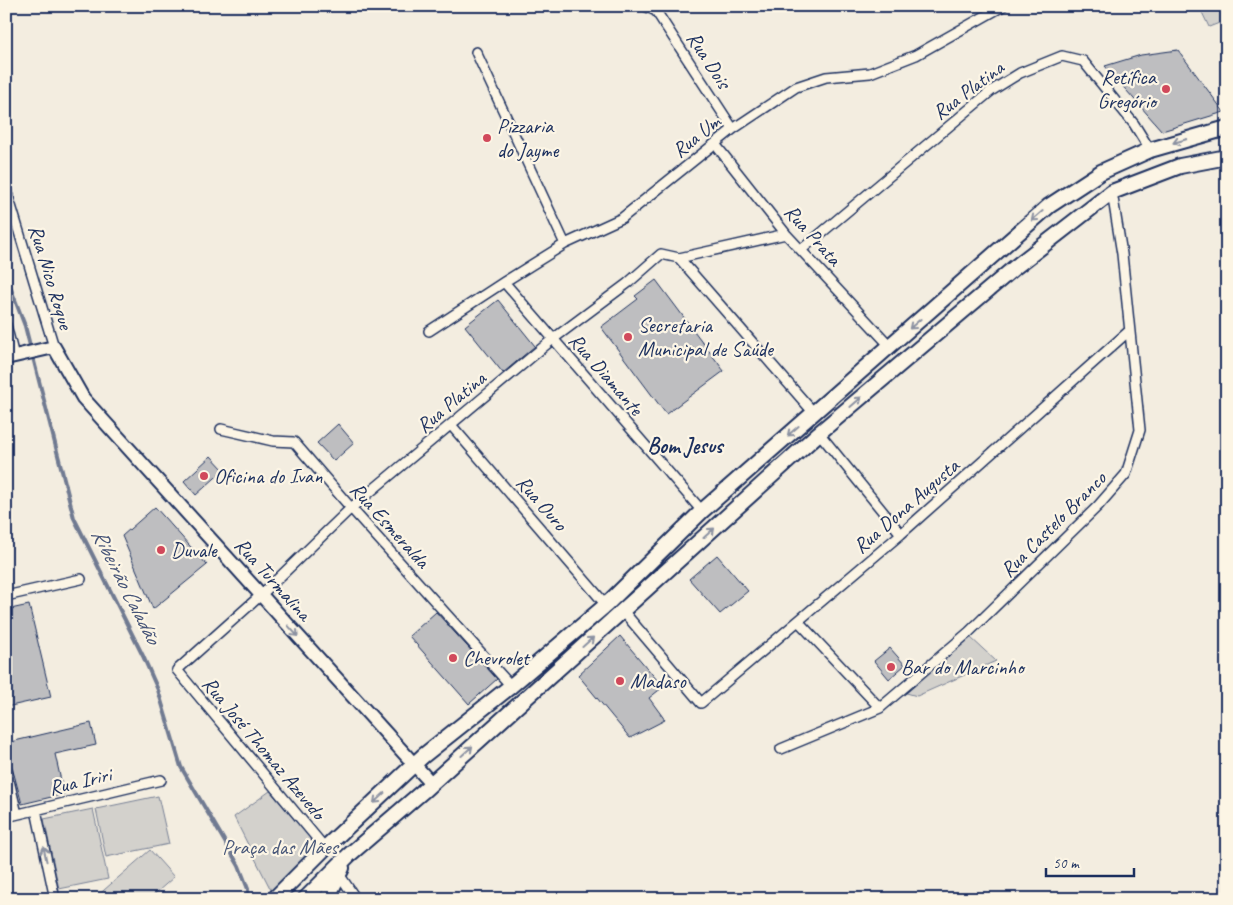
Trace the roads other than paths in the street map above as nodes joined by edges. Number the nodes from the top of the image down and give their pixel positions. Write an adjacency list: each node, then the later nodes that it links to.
1 (645, 6): 3 (street, Rua Dois)
2 (1003, 6): 6 (street, Rua Um)
3 (656, 8): 6 (street, Rua Dois)
4 (476, 52): 13 (street)
5 (1227, 128): 8 (main road, one-way to 8)
6 (732, 129): 7 (street, Rua Um)
7 (715, 144): 12 (street, Rua Prata); 13 (street, Rua Um)
8 (1150, 150): 14 (street, Rua Platina); 21 (main road, one-way to 21)
9 (1227, 157): 11 (main road)
10 (6, 189): 22 (street, Rua Nico Roque)
11 (1112, 192): 19 (street, Rua Castelo Branco); 27 (main road, one-way to 11)
12 (786, 234): 14 (street, Rua Prata); 15 (street, Rua Platina)
13 (565, 244): 16 (street, Rua Um)
14 (801, 250): 21 (street, Rua Prata)
15 (679, 258): 20 (street, Rua Platina); 24 (street)
16 (504, 282): 18 (street, Rua Um); 20 (street, Rua Diamante)
17 (6, 325): 23 (street)
18 (429, 331)
19 (1129, 331): 30 (street, Rua Dona Augusta); 39 (street, Rua Castelo Branco)
20 (553, 339): 25 (street, Rua Platina); 29 (street, Rua Diamante)
21 (890, 346): 24 (main road)
22 (52, 347): 23 (main road); 32 (main road, Rua Turmalina)
23 (14, 356)
24 (814, 413): 29 (main road, one-way to 29)
25 (451, 424): 28 (street, Rua Platina); 34 (street, Rua Ouro)
26 (221, 429): 28 (street, Rua Esmeralda)
27 (819, 433): 30 (street); 35 (main road, one-way to 27)
28 (351, 508): 32 (street, Rua Platina); 38 (street, Rua Esmeralda)
29 (702, 511): 34 (main road)
30 (901, 534): 36 (street, Rua Dona Augusta)
31 (81, 579): 33 (street)
32 (261, 595): 37 (street, Rua Platina); 41 (main road, Rua Turmalina, one-way to 41)
33 (6, 596)
34 (606, 604): 38 (main road)
35 (623, 611): 36 (street, Rua Dona Augusta); 44 (main road, one-way to 35)
36 (798, 621): 39 (street)
37 (177, 670): 48 (street, Rua José Thomaz Azevedo)
38 (511, 686): 41 (main road)
39 (880, 708): 40 (street, Rua Castelo Branco)
40 (780, 749)
41 (414, 765): 44 (main road, Rua Turmalina); 48 (main road, one-way to 48)
42 (6, 768): 46 (street)
43 (161, 780): 45 (street, Rua Iriri)
44 (431, 783): 49 (main road)
45 (36, 810): 46 (street, Rua Iriri); 53 (street, one-way to 45)
46 (17, 814): 47 (street, Rua Iriri)
47 (6, 817)
48 (325, 848): 52 (main road)
49 (349, 855): 50 (main road); 51 (main road)
50 (339, 874): 51 (street); 55 (main road); 56 (street)
51 (324, 881): 54 (main road)
52 (275, 898)
53 (55, 899)
54 (305, 899)
55 (327, 899)
56 (356, 899)

